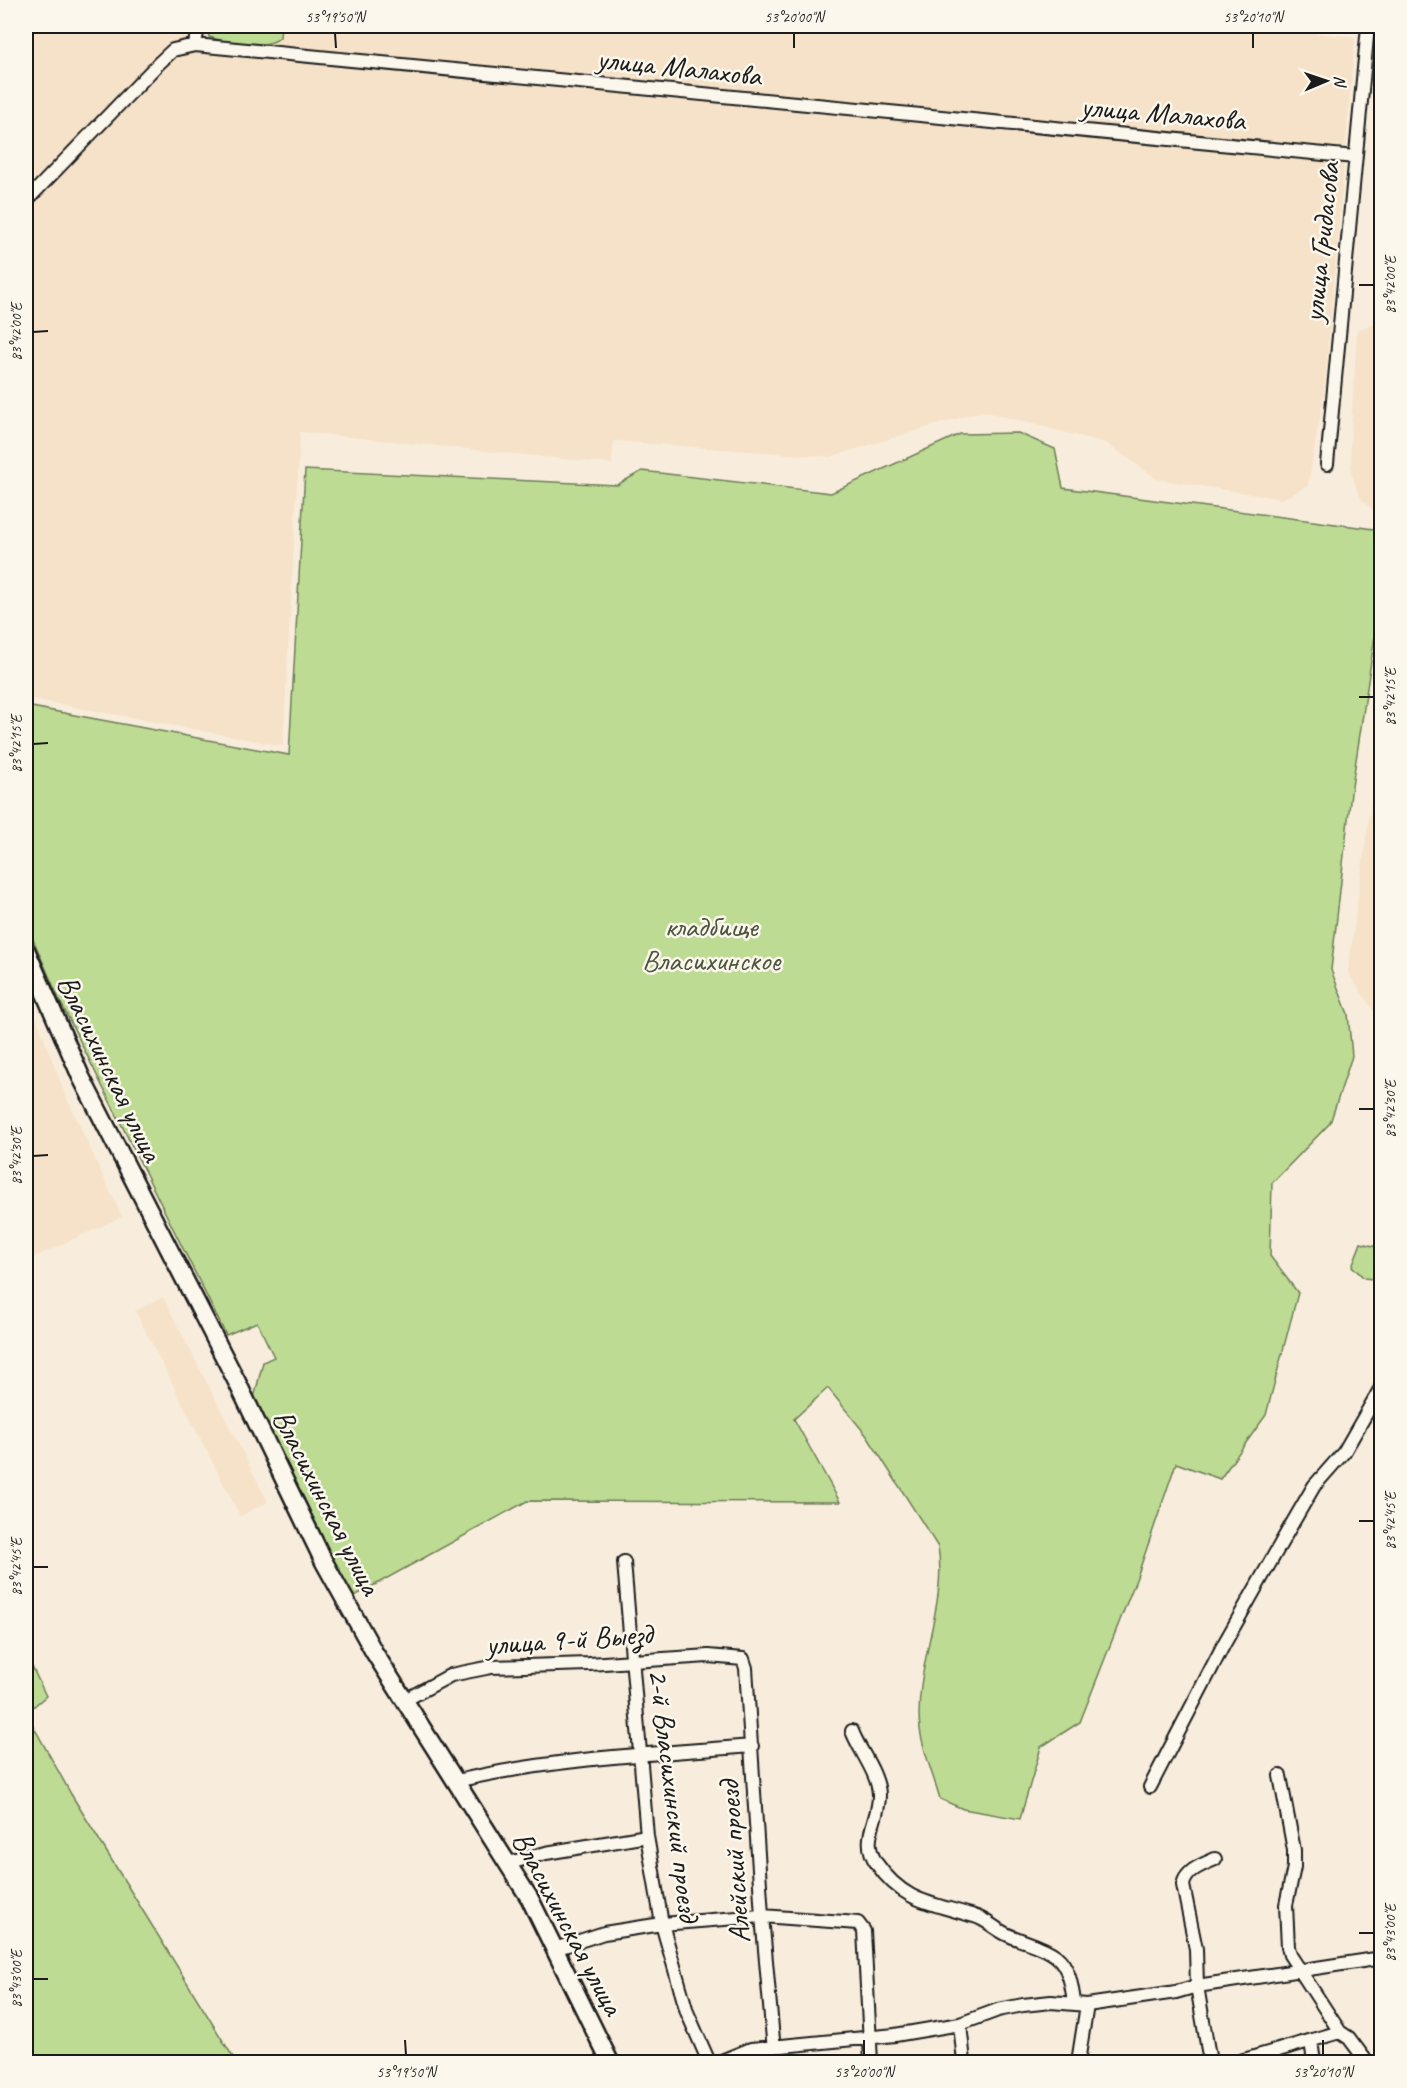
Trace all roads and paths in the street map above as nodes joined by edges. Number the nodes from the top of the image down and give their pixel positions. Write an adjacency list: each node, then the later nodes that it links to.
1 (198, 26): 3 (street)
2 (1368, 26): 4 (street, улица Гридасова)
3 (195, 45): 4 (street, улица Малахова); 5 (street, улица Малахова)
4 (1355, 157): 6 (street, улица Гридасова)
5 (26, 201)
6 (1327, 464)
7 (26, 950): 12 (street, Власихинская улица)
8 (1382, 1386): 18 (street)
9 (624, 1562): 11 (street, 2-й Власихинский проезд)
10 (742, 1659): 11 (street, улица 9-й Выезд); 14 (street, Алейский проезд)
11 (631, 1661): 12 (street, улица 9-й Выезд); 15 (street, 2-й Власихинский проезд)
12 (405, 1700): 17 (street, Власихинская улица)
13 (852, 1731): 28 (street)
14 (752, 1746): 15 (street); 22 (street, Алейский проезд)
15 (639, 1755): 17 (street); 19 (street, 2-й Власихинский проезд)
16 (1280, 1776): 26 (street)
17 (457, 1781): 21 (street, Власихинская улица)
18 (1150, 1787)
19 (647, 1836): 21 (street); 23 (street, 2-й Власихинский проезд)
20 (1215, 1859): 27 (street)
21 (509, 1863): 24 (street, Власихинская улица)
22 (762, 1916): 23 (street); 31 (street); 33 (street, Алейский проезд)
23 (662, 1924): 24 (street); 35 (street, 2-й Власихинский проезд)
24 (555, 1949): 34 (street, Власихинская улица)
25 (1382, 1958): 26 (street)
26 (1301, 1970): 27 (street); 30 (street)
27 (1197, 1986): 28 (street); 41 (street)
28 (1080, 2003): 29 (street); 40 (street)
29 (960, 2024): 31 (street); 39 (street)
30 (1340, 2032): 32 (street); 44 (street)
31 (871, 2038): 33 (street); 38 (street)
32 (1311, 2041): 42 (street); 43 (street)
33 (774, 2047): 36 (street); 37 (street, Алейский проезд)
34 (610, 2062)
35 (709, 2062)
36 (719, 2062)
37 (775, 2062)
38 (871, 2062)
39 (964, 2062)
40 (1078, 2062)
41 (1210, 2062)
42 (1237, 2062)
43 (1314, 2062)
44 (1367, 2062)

